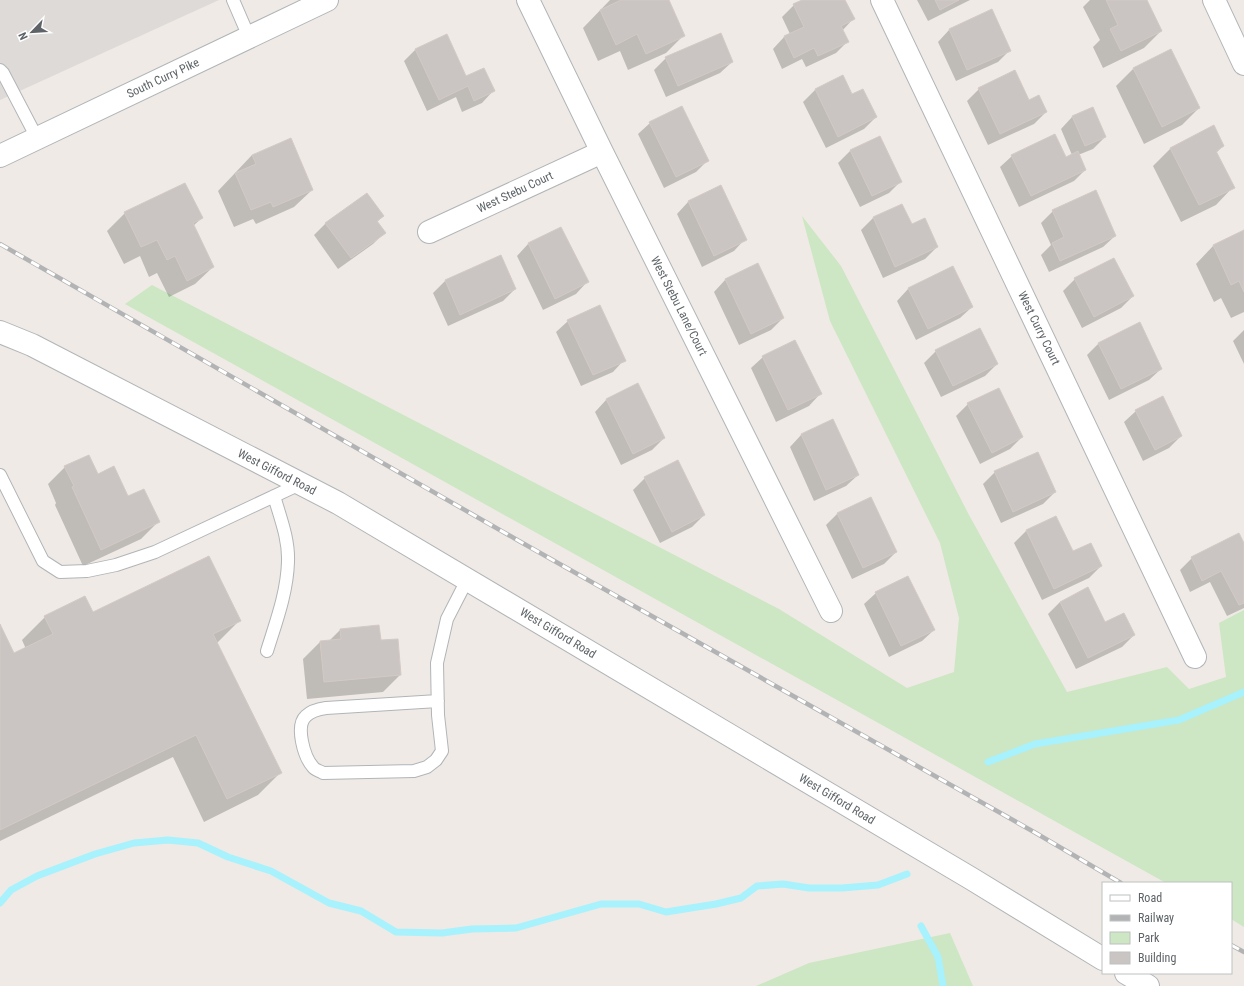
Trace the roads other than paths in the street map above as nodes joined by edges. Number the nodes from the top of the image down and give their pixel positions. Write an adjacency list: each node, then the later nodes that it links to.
1 (233, 0): 6 (lane)
2 (327, 0): 6 (street, South Curry Pike)
3 (528, 0): 10 (street, West Stebu Lane/Court)
4 (882, 0): 20 (street, West Curry Court)
5 (1214, 0): 7 (street)
6 (250, 37): 9 (street, South Curry Pike)
7 (1244, 64)
8 (0, 70): 9 (lane)
9 (37, 138): 11 (street, South Curry Pike)
10 (602, 152): 12 (street, West Stebu Court); 18 (street, West Stebu Lane/Court)
11 (0, 156)
12 (429, 232)
13 (0, 332): 15 (street, West Gifford Road)
14 (0, 474): 16 (lane)
15 (300, 484): 16 (lane); 17 (street, West Gifford Road)
16 (274, 496): 19 (lane)
17 (467, 580): 21 (lane); 22 (street, West Gifford Road)
18 (831, 611)
19 (267, 651)
20 (1195, 657)
21 (438, 701): 21 (lane)
22 (1102, 958)
23 (1128, 974): 24 (street)
24 (1148, 986)

